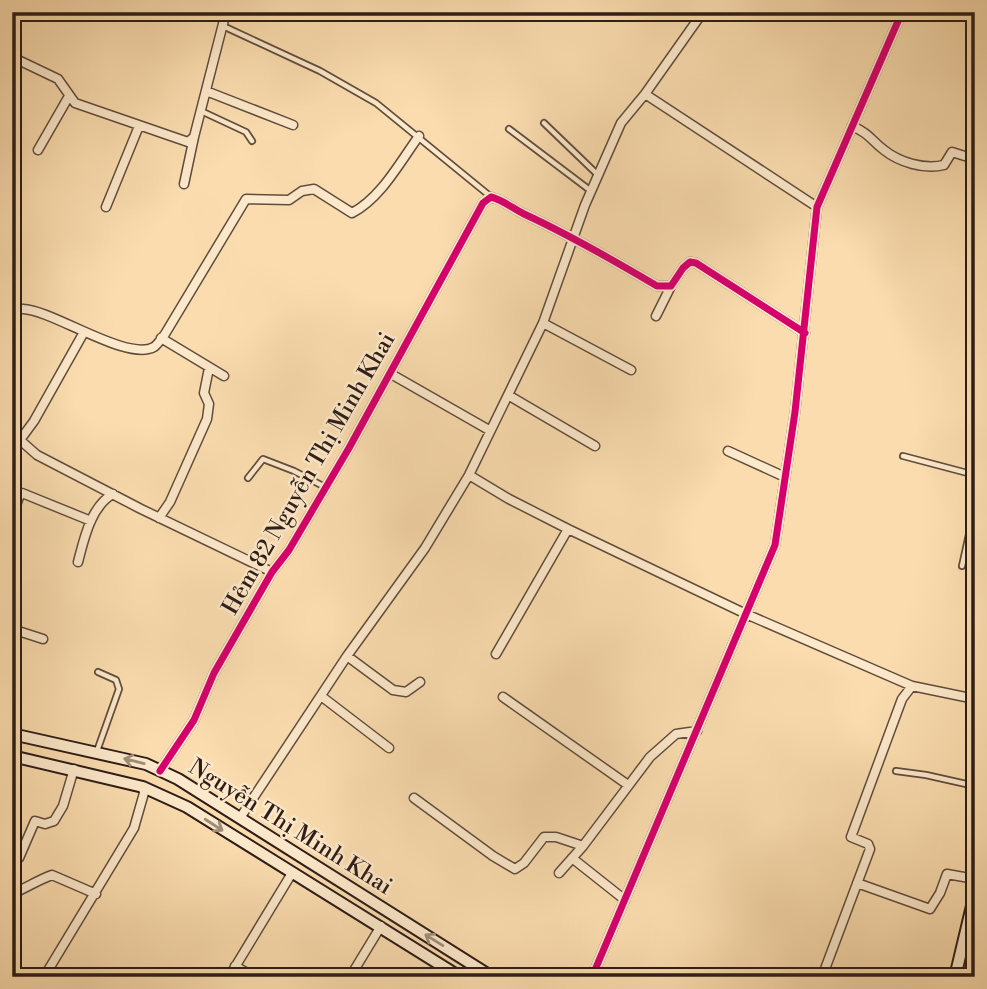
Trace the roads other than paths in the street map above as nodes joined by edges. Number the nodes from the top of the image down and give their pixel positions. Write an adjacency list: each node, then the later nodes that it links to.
1 (226, 12): 4 (street)
2 (704, 12): 7 (street)
3 (902, 12): 12 (street)
4 (223, 26): 6 (street); 15 (lane)
5 (12, 57): 8 (street)
6 (206, 91): 9 (street); 11 (street)
7 (645, 94): 20 (street); 25 (street)
8 (69, 96): 13 (street); 18 (street)
9 (201, 111): 16 (street); 17 (lane)
10 (544, 123): 20 (lane)
11 (293, 125)
12 (852, 126): 19 (street); 25 (street)
13 (139, 127): 16 (street); 24 (street)
14 (509, 129): 22 (lane)
15 (419, 136): 23 (lane); 33 (street)
16 (194, 137): 21 (street)
17 (252, 141)
18 (38, 150)
19 (971, 158)
20 (598, 176): 22 (street)
21 (184, 184)
22 (591, 192): 26 (street)
23 (491, 197): 26 (street); 36 (street, Hẻm 82 Nguyễn Thị Minh Khai)
24 (106, 207)
25 (817, 207): 32 (street)
26 (574, 237): 27 (street); 30 (street)
27 (671, 286): 29 (street); 32 (street)
28 (12, 311): 31 (street)
29 (656, 316)
30 (543, 323): 35 (street); 38 (street)
31 (84, 332): 33 (street); 40 (street)
32 (805, 333): 46 (street)
33 (161, 338): 34 (street)
34 (209, 368): 37 (street); 52 (street)
35 (631, 370)
36 (391, 374): 39 (street); 48 (street, Hẻm 82 Nguyễn Thị Minh Khai)
37 (224, 376)
38 (508, 395): 39 (street); 41 (street)
39 (489, 430): 44 (street)
40 (16, 438): 49 (street)
41 (595, 446)
42 (728, 452): 46 (street)
43 (903, 456): 45 (lane)
44 (469, 475): 54 (street); 62 (street)
45 (975, 475)
46 (785, 477): 58 (street)
47 (248, 478): 48 (lane)
48 (326, 487): 57 (street, Hẻm 82 Nguyễn Thị Minh Khai)
49 (113, 494): 52 (street); 53 (street)
50 (975, 508): 56 (lane)
51 (12, 516): 53 (street)
52 (159, 518): 57 (street)
53 (91, 521): 55 (street)
54 (568, 529): 58 (street); 61 (street)
55 (78, 562)
56 (962, 566)
57 (272, 572): 75 (street, Hẻm 82 Nguyễn Thị Minh Khai)
58 (746, 614): 65 (street); 69 (street)
59 (12, 629): 60 (street)
60 (43, 639)
61 (496, 654)
62 (347, 656): 64 (street); 66 (street)
63 (98, 672): 72 (lane)
64 (420, 682)
65 (912, 686): 68 (street); 88 (street)
66 (321, 696): 71 (street); 81 (street)
67 (503, 697): 77 (street)
68 (975, 699)
69 (697, 731): 77 (street); 92 (street)
70 (12, 734): 72 (main road, Nguyễn Thị Minh Khai)
71 (389, 748)
72 (97, 752): 75 (main road, Nguyễn Thị Minh Khai, one-way to 72)
73 (12, 756): 74 (main road, Nguyễn Thị Minh Khai)
74 (74, 769): 79 (main road, Nguyễn Thị Minh Khai); 83 (street)
75 (160, 771): 81 (main road, Nguyễn Thị Minh Khai)
76 (896, 771): 78 (lane)
77 (628, 785): 82 (street)
78 (975, 786)
79 (143, 787): 85 (main road, Nguyễn Thị Minh Khai, one-way to 85); 91 (street)
80 (414, 798): 82 (street)
81 (240, 818): 102 (main road, Nguyễn Thị Minh Khai, one-way to 81)
82 (583, 846): 84 (street)
83 (19, 858)
84 (572, 858): 86 (street); 92 (street)
85 (292, 873): 93 (main road, Nguyễn Thị Minh Khai); 95 (street)
86 (559, 873)
87 (975, 879): 88 (street)
88 (857, 883): 104 (street)
89 (975, 893): 97 (main road)
90 (12, 894): 91 (street)
91 (96, 894): 98 (street)
92 (625, 900): 103 (street)
93 (381, 926): 96 (main road, Nguyễn Thị Minh Khai); 101 (street)
94 (975, 955): 97 (main road)
95 (235, 966): 99 (street); 100 (street)
96 (457, 976)
97 (961, 976)
98 (44, 977)
99 (229, 977)
100 (254, 977)
101 (350, 977)
102 (492, 977)
103 (592, 977)
104 (822, 977)

